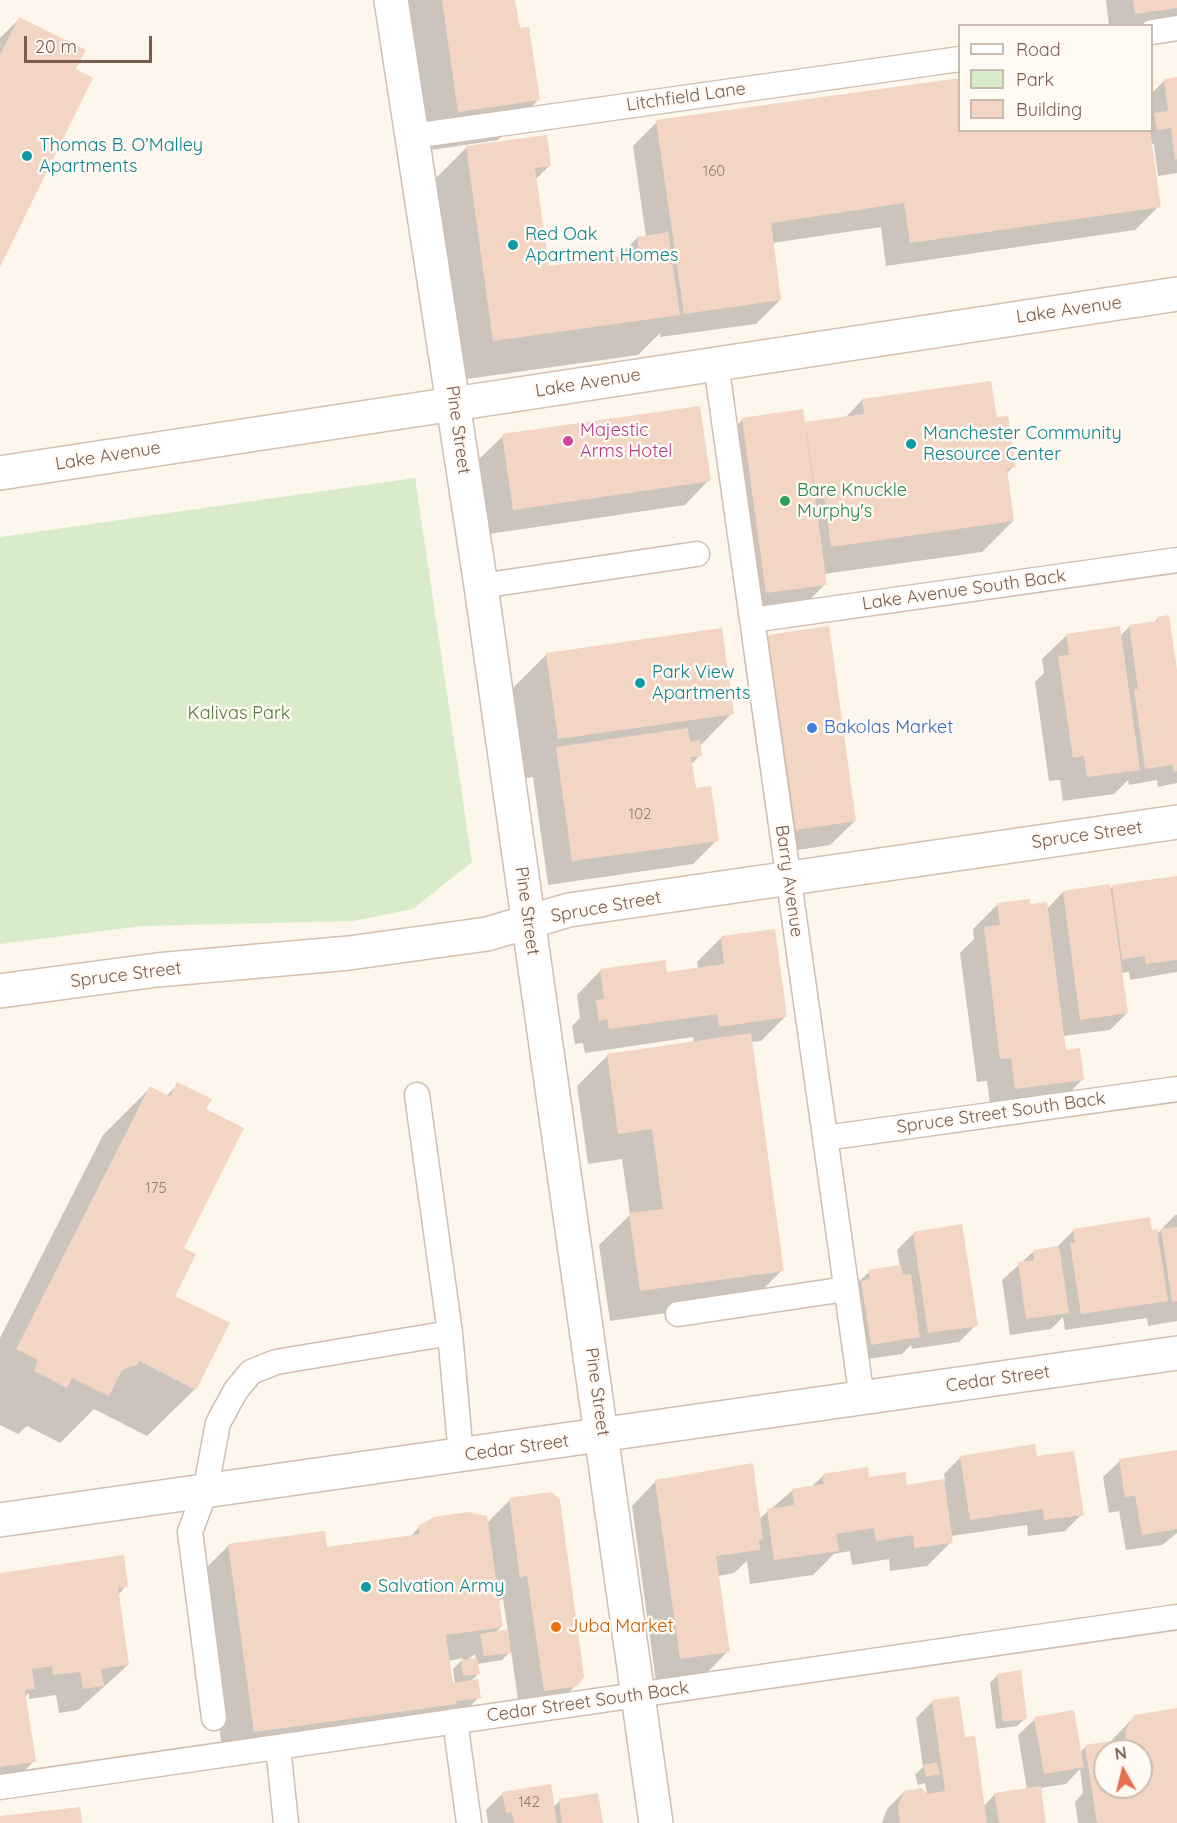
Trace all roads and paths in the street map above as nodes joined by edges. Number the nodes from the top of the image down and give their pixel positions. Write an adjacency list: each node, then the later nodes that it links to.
1 (391, 0): 5 (street, Pine Street)
2 (1177, 28): 3 (lane)
3 (1153, 32)
4 (958, 59): 5 (lane, Litchfield Lane)
5 (413, 136): 8 (street, Pine Street)
6 (1177, 294): 7 (street, Lake Avenue)
7 (716, 364): 8 (street, Lake Avenue); 13 (lane, Barry Avenue)
8 (453, 403): 9 (street, Lake Avenue); 12 (street, Pine Street)
9 (0, 473)
10 (698, 554): 12 (lane)
11 (1177, 560): 13 (lane, Lake Avenue South Back)
12 (481, 586): 16 (street, Pine Street)
13 (752, 620): 15 (lane, Barry Avenue)
14 (1177, 822): 15 (street, Spruce Street)
15 (789, 879): 16 (street, Spruce Street); 20 (lane, Barry Avenue)
16 (529, 922): 17 (street, Spruce Street); 26 (street, Pine Street)
17 (0, 991)
18 (1177, 1089): 20 (lane, Spruce Street South Back)
19 (417, 1095): 23 (lane)
20 (825, 1138): 21 (lane, Barry Avenue)
21 (846, 1289): 22 (lane); 25 (lane, Barry Avenue)
22 (678, 1314)
23 (450, 1334): 27 (lane); 28 (lane)
24 (1177, 1353): 25 (street, Cedar Street)
25 (862, 1399): 26 (street, Cedar Street)
26 (603, 1436): 27 (street, Cedar Street); 31 (street, Pine Street)
27 (461, 1456): 28 (street, Cedar Street)
28 (205, 1492): 29 (street, Cedar Street); 32 (lane)
29 (0, 1520)
30 (1177, 1617): 31 (lane, Cedar Street South Back)
31 (638, 1695): 33 (lane, Cedar Street South Back); 38 (street, Pine Street)
32 (214, 1718)
33 (455, 1721): 34 (lane, Cedar Street South Back); 37 (lane)
34 (278, 1747): 35 (lane, Cedar Street South Back); 36 (lane)
35 (0, 1787)
36 (286, 1823)
37 (470, 1823)
38 (656, 1823)

